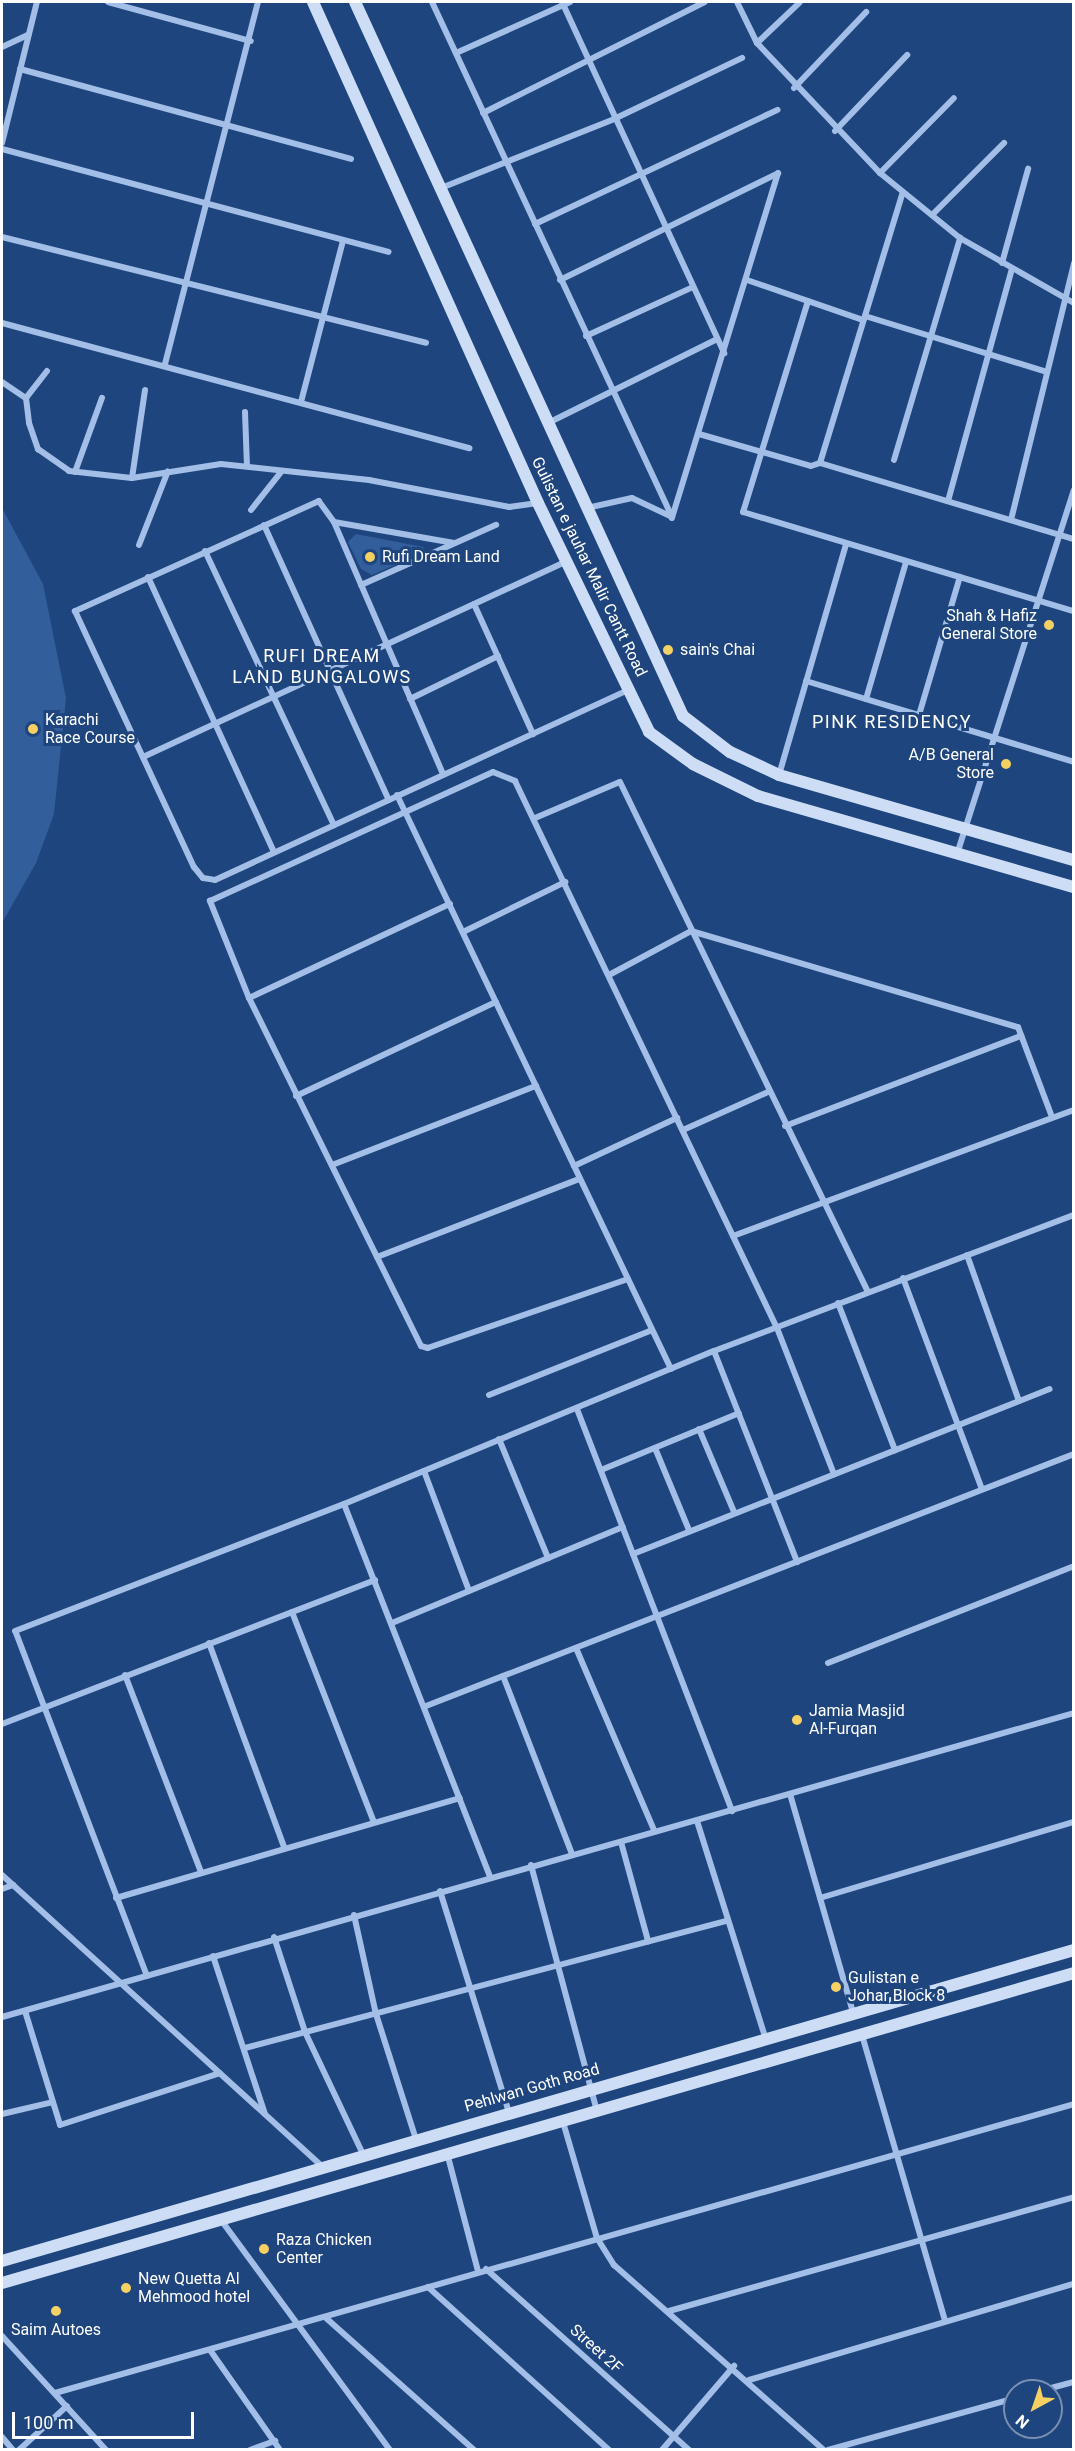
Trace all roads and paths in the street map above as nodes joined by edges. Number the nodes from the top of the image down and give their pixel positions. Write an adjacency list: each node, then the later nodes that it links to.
1 (38, 2): 13 (street)
2 (108, 2): 14 (street)
3 (258, 2): 14 (street)
4 (313, 2): 89 (main road, Gulistan e jauhar Malir Cantt Road)
5 (355, 2): 37 (main road, Gulistan e jauhar Malir Cantt Road)
6 (432, 2): 17 (street)
7 (570, 2): 11 (street)
8 (705, 2): 20 (street)
9 (738, 2): 15 (street)
10 (800, 2): 15 (street)
11 (562, 3): 17 (street); 20 (street)
12 (866, 12): 22 (street)
13 (28, 35): 16 (street); 21 (street)
14 (251, 41): 27 (street)
15 (757, 44): 22 (street)
16 (2, 47)
17 (456, 53): 25 (street)
18 (907, 55): 28 (street)
19 (742, 58): 26 (street)
20 (588, 61): 25 (street); 26 (street)
21 (20, 69): 27 (street); 29 (street)
22 (794, 88): 28 (street)
23 (954, 98): 35 (street)
24 (777, 110): 36 (street)
25 (483, 112): 33 (street)
26 (614, 119): 33 (street); 36 (street)
27 (229, 124): 32 (street); 39 (street)
28 (835, 131): 35 (street)
29 (2, 143)
30 (1004, 143): 40 (street)
31 (2, 149): 39 (street)
32 (351, 159)
33 (506, 162): 37 (street); 41 (street)
34 (1028, 169): 47 (street)
35 (880, 173): 38 (street)
36 (642, 175): 41 (street); 42 (street)
37 (441, 188): 76 (main road, Gulistan e jauhar Malir Cantt Road)
38 (903, 192): 40 (street); 57 (street)
39 (208, 204): 45 (street); 52 (street)
40 (932, 216): 44 (street)
41 (535, 224): 50 (street)
42 (664, 226): 50 (street); 51 (street); 53 (street)
43 (2, 237): 52 (street)
44 (960, 238): 47 (street); 61 (street)
45 (343, 241): 46 (street); 58 (street)
46 (388, 252)
47 (1002, 263): 49 (street)
48 (1074, 263): 54 (street)
49 (1012, 269): 54 (street); 65 (street)
50 (560, 280): 60 (street)
51 (747, 280): 55 (street); 64 (street)
52 (185, 284): 58 (street); 66 (street)
53 (691, 288): 60 (street); 62 (street)
54 (1065, 299): 56 (street); 68 (street)
55 (808, 301): 57 (street); 79 (street)
56 (1074, 303)
57 (864, 318): 61 (street); 81 (street)
58 (322, 320): 63 (street); 74 (street)
59 (2, 323): 66 (street)
60 (586, 336): 71 (street)
61 (931, 336): 65 (street); 80 (street)
62 (717, 339): 64 (street); 71 (street)
63 (426, 344)
64 (724, 353): 77 (street)
65 (987, 353): 68 (street); 88 (street)
66 (165, 364): 74 (street)
67 (47, 371): 72 (street)
68 (1047, 372): 93 (street)
69 (2, 382): 72 (street)
70 (145, 390): 86 (street)
71 (612, 392): 76 (street); 92 (street)
72 (26, 398): 84 (street)
73 (102, 398): 84 (street)
74 (301, 402): 78 (street)
75 (245, 412): 82 (street)
76 (548, 423): 90 (main road, Gulistan e jauhar Malir Cantt Road)
77 (699, 434): 79 (street); 92 (street)
78 (470, 448)
79 (760, 451): 81 (street); 100 (street)
80 (894, 460)
81 (820, 463): 88 (street)
82 (247, 466): 83 (street); 85 (street)
83 (168, 471): 86 (street); 101 (street)
84 (75, 472): 86 (street)
85 (280, 472): 89 (street); 91 (street)
86 (132, 478)
87 (1074, 490): 97 (street)
88 (948, 501): 93 (street)
89 (538, 503): 103 (main road, Gulistan e jauhar Malir Cantt Road)
90 (587, 508): 92 (street); 126 (main road, Gulistan e jauhar Malir Cantt Road)
91 (251, 510)
92 (672, 518)
93 (1011, 520): 97 (street)
94 (334, 522): 95 (street); 99 (street); 107 (street)
95 (264, 525): 102 (street); 113 (street)
96 (496, 525): 99 (street)
97 (1059, 535): 98 (street); 108 (street)
98 (1074, 539)
99 (454, 543): 107 (street)
100 (846, 544): 104 (street); 114 (street)
101 (139, 545)
102 (205, 551): 105 (street); 116 (street)
103 (569, 561): 109 (street); 115 (main road, Gulistan e jauhar Malir Cantt Road)
104 (906, 561): 106 (street); 118 (street)
105 (148, 577): 120 (street); 123 (street)
106 (960, 577): 108 (street); 119 (street)
107 (361, 585): 111 (street)
108 (1038, 601): 110 (street); 122 (street)
109 (474, 604): 111 (street); 112 (street)
110 (1074, 611)
111 (386, 643): 113 (street); 117 (street)
112 (498, 657): 117 (street); 121 (street)
113 (330, 670): 116 (street); 128 (street)
114 (806, 681): 118 (street); 126 (street)
115 (629, 690): 121 (street); 134 (main road, Gulistan e jauhar Malir Cantt Road)
116 (272, 697): 120 (street); 131 (street)
117 (410, 699): 125 (street)
118 (866, 699): 119 (street)
119 (919, 715): 122 (street)
120 (216, 723): 123 (street); 133 (street)
121 (533, 734): 125 (street)
122 (995, 738): 124 (street); 132 (street)
123 (143, 757): 133 (street)
124 (1074, 762)
125 (443, 774): 127 (street)
126 (778, 775): 132 (main road, Gulistan e jauhar Malir Cantt Road)
127 (397, 795): 128 (street); 129 (street)
128 (389, 800): 131 (street)
129 (405, 810): 130 (street); 138 (street); 142 (street)
130 (535, 818): 136 (street); 139 (street)
131 (334, 825): 133 (street)
132 (965, 829): 134 (street); 135 (main road, Gulistan e jauhar Malir Cantt Road)
133 (274, 852)
134 (957, 854): 137 (main road, Gulistan e jauhar Malir Cantt Road)
135 (1074, 860)
136 (565, 882): 140 (street); 141 (street)
137 (1074, 887)
138 (450, 904): 140 (street); 142 (street)
139 (691, 931): 141 (street); 144 (street); 146 (street)
140 (463, 932): 143 (street)
141 (609, 975): 149 (street)
142 (249, 998): 147 (street)
143 (496, 1002): 145 (street); 147 (street)
144 (1021, 1036): 150 (street); 151 (street)
145 (536, 1086): 153 (street); 154 (street)
146 (768, 1092): 151 (street); 152 (street)
147 (296, 1096): 153 (street)
148 (1074, 1110): 150 (street)
149 (677, 1118): 152 (street); 154 (street)
150 (1052, 1118): 156 (street)
151 (784, 1126): 156 (street)
152 (683, 1131): 158 (street)
153 (332, 1165): 160 (street)
154 (574, 1166): 155 (street)
155 (579, 1179): 160 (street); 162 (street)
156 (821, 1203): 158 (street); 163 (street)
157 (1074, 1215): 159 (street)
158 (733, 1236): 165 (street)
159 (966, 1255): 161 (street); 171 (street)
160 (377, 1257): 162 (street)
161 (903, 1278): 163 (street); 174 (street)
162 (628, 1279): 166 (street)
163 (868, 1292): 164 (street)
164 (838, 1303): 165 (street); 178 (street)
165 (777, 1328): 167 (street); 182 (street)
166 (652, 1330): 168 (street); 170 (street)
167 (714, 1351): 168 (street); 173 (street)
168 (671, 1369): 172 (street)
169 (1050, 1389): 171 (street)
170 (489, 1395)
171 (1020, 1401): 174 (street)
172 (577, 1409): 176 (street); 180 (street)
173 (739, 1413): 175 (street); 184 (street)
174 (958, 1426): 178 (street); 183 (street)
175 (699, 1429): 177 (street); 186 (street)
176 (499, 1439): 181 (street); 190 (street)
177 (655, 1448): 180 (street); 188 (street)
178 (895, 1450): 182 (street)
179 (1074, 1454): 183 (street)
180 (601, 1470): 187 (street)
181 (424, 1471): 185 (street); 194 (street)
182 (834, 1474): 184 (street)
183 (982, 1489): 191 (street)
184 (771, 1497): 186 (street); 191 (street)
185 (344, 1504): 193 (street); 204 (street)
186 (734, 1512): 188 (street)
187 (622, 1527): 189 (street); 190 (street)
188 (689, 1530): 189 (street)
189 (633, 1554): 196 (street)
190 (548, 1558): 194 (street)
191 (797, 1562): 196 (street)
192 (1074, 1566): 200 (street)
193 (375, 1580): 195 (street); 197 (street)
194 (469, 1591): 197 (street)
195 (292, 1612): 198 (street); 211 (street)
196 (657, 1616): 199 (street); 209 (street)
197 (392, 1623): 203 (street)
198 (209, 1643): 201 (street); 215 (street)
199 (576, 1648): 202 (street); 213 (street)
200 (828, 1663)
201 (125, 1675): 204 (street); 218 (street)
202 (502, 1676): 203 (street); 216 (street)
203 (426, 1706): 208 (street)
204 (42, 1708): 206 (street); 224 (street)
205 (1074, 1713): 207 (street)
206 (2, 1724)
207 (790, 1794): 209 (street); 225 (street)
208 (460, 1798): 211 (street); 220 (street)
209 (732, 1811): 210 (street)
210 (697, 1821): 213 (street); 227 (street)
211 (374, 1822): 215 (street)
212 (1074, 1822): 225 (street)
213 (655, 1833): 214 (street)
214 (621, 1842): 216 (street); 229 (street)
215 (285, 1846): 218 (street)
216 (572, 1854): 217 (street)
217 (531, 1865): 220 (street); 232 (street)
218 (201, 1872): 224 (street)
219 (2, 1875): 221 (street)
220 (490, 1877): 223 (street)
221 (13, 1886): 222 (street); 235 (street)
222 (2, 1889)
223 (440, 1891): 226 (street); 236 (street)
224 (116, 1898): 234 (street)
225 (820, 1898): 238 (street)
226 (354, 1915): 228 (street); 239 (street)
227 (727, 1921): 229 (street); 243 (street)
228 (274, 1938): 231 (street); 241 (street)
229 (648, 1941): 232 (street)
230 (1074, 1950): 238 (main road, Pehlwan Goth Road)
231 (213, 1956): 234 (street); 244 (street)
232 (559, 1965): 236 (street); 246 (street)
233 (1074, 1973): 242 (main road)
234 (147, 1976): 235 (street)
235 (122, 1984): 237 (street); 245 (street)
236 (468, 1989): 239 (street); 250 (street)
237 (25, 2011): 240 (street); 247 (street)
238 (853, 2012): 243 (main road, Pehlwan Goth Road)
239 (376, 2014): 241 (street); 254 (street)
240 (2, 2017)
241 (305, 2032): 244 (street); 256 (street)
242 (862, 2035): 249 (main road); 255 (street)
243 (765, 2037): 246 (main road, Pehlwan Goth Road)
244 (245, 2048): 252 (street)
245 (220, 2073): 247 (street); 252 (street)
246 (594, 2087): 249 (street); 250 (main road, Pehlwan Goth Road)
247 (53, 2102): 251 (street)
248 (1074, 2104): 255 (street)
249 (597, 2110): 253 (main road)
250 (509, 2112): 254 (main road, Pehlwan Goth Road)
251 (2, 2114)
252 (265, 2114): 258 (street)
253 (563, 2122): 257 (main road); 261 (street)
254 (416, 2139): 256 (main road, Pehlwan Goth Road)
255 (899, 2152): 261 (street); 262 (street)
256 (363, 2154): 258 (main road, Pehlwan Goth Road)
257 (447, 2154): 260 (main road); 265 (street)
258 (322, 2166): 263 (main road, Pehlwan Goth Road)
259 (1074, 2197): 262 (street)
260 (220, 2219): 266 (main road); 272 (street)
261 (597, 2238): 264 (street); 269 (street)
262 (923, 2238): 269 (street); 271 (street)
263 (2, 2261)
264 (486, 2269): 265 (street); 281 (street, Street 2F)
265 (478, 2271): 268 (street)
266 (2, 2283)
267 (1074, 2284): 271 (street)
268 (428, 2287): 270 (street); 290 (street)
269 (669, 2311): 275 (street)
270 (326, 2318): 272 (street); 289 (street)
271 (945, 2320): 276 (street)
272 (299, 2324): 274 (street); 288 (street)
273 (2, 2336): 277 (street)
274 (210, 2350): 277 (street); 282 (street)
275 (734, 2366): 276 (street); 281 (street)
276 (749, 2380): 293 (street)
277 (55, 2393): 279 (street)
278 (1003, 2401): 293 (street)
279 (67, 2406): 284 (street); 285 (street)
280 (2, 2436): 283 (street)
281 (673, 2436): 291 (street); 292 (street, Street 2F)
282 (274, 2441): 286 (street); 287 (street)
283 (13, 2450)
284 (19, 2450)
285 (106, 2450)
286 (250, 2450)
287 (280, 2450)
288 (390, 2450)
289 (474, 2450)
290 (609, 2450)
291 (662, 2450)
292 (689, 2450)
293 (826, 2450)

